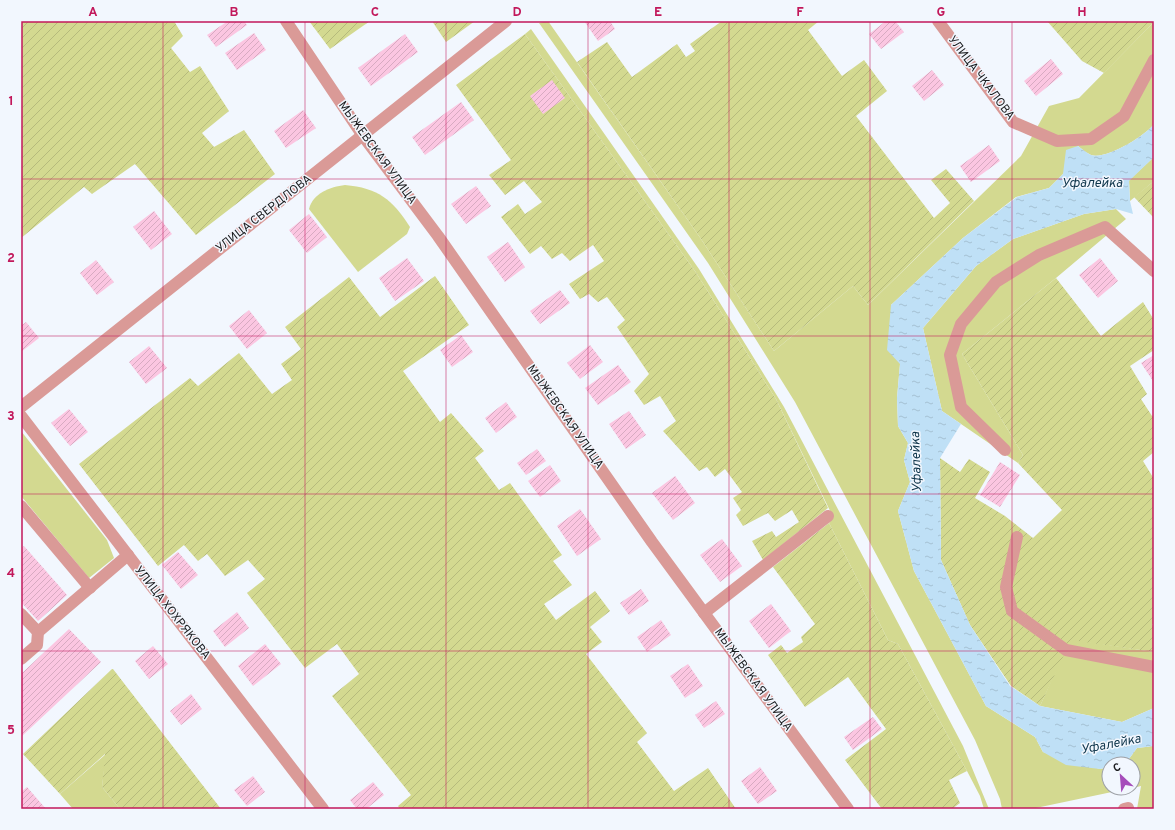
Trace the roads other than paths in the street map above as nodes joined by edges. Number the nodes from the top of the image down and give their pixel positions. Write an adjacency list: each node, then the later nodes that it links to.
1 (286, 21): 5 (street, МЫЖЕВСКАЯ УЛИЦА)
2 (506, 21): 5 (street, УЛИЦА СВЕРДЛОВА)
3 (938, 21): 4 (street, УЛИЦА ЧКАЛОВА)
4 (1154, 60)
5 (363, 136): 7 (street, УЛИЦА СВЕРДЛОВА); 15 (street, МЫЖЕВСКАЯ УЛИЦА)
6 (1154, 271): 9 (street)
7 (21, 408)
8 (21, 416): 13 (street, УЛИЦА ХОХРЯКОВА)
9 (1005, 450)
10 (21, 506): 14 (street)
11 (828, 516): 15 (street)
12 (1017, 537): 19 (street)
13 (128, 555): 14 (street); 20 (street, УЛИЦА ХОХРЯКОВА)
14 (90, 588): 17 (street)
15 (704, 612): 21 (street, МЫЖЕВСКАЯ УЛИЦА)
16 (21, 614): 17 (street)
17 (38, 632): 18 (street)
18 (21, 659)
19 (1154, 666)
20 (324, 809)
21 (848, 809)

